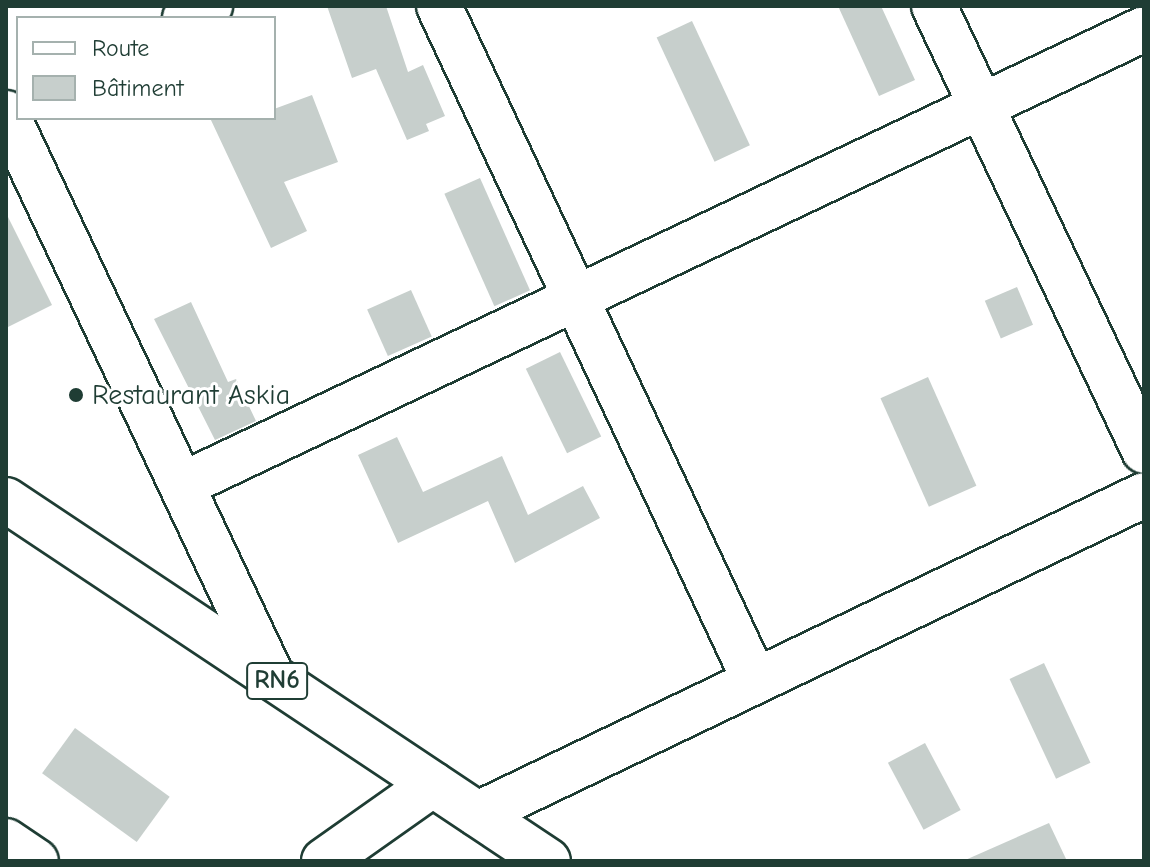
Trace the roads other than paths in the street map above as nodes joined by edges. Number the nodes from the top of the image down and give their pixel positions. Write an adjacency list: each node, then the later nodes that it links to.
1 (210, 6): 4 (street)
2 (439, 6): 8 (street)
3 (934, 6): 6 (street)
4 (189, 16)
5 (1144, 29): 6 (street)
6 (982, 106): 8 (street); 9 (street)
7 (6, 113): 10 (street)
8 (576, 298): 10 (street); 14 (street)
9 (1144, 451)
10 (182, 485): 13 (street)
11 (1144, 495): 14 (street)
12 (6, 500): 13 (street, RN6)
13 (272, 677): 15 (street, RN6)
14 (755, 681): 16 (street)
15 (433, 784): 16 (street, RN6); 19 (street)
16 (478, 814): 20 (street, RN6)
17 (6, 841): 18 (street)
18 (36, 861)
19 (324, 861)
20 (548, 861)

